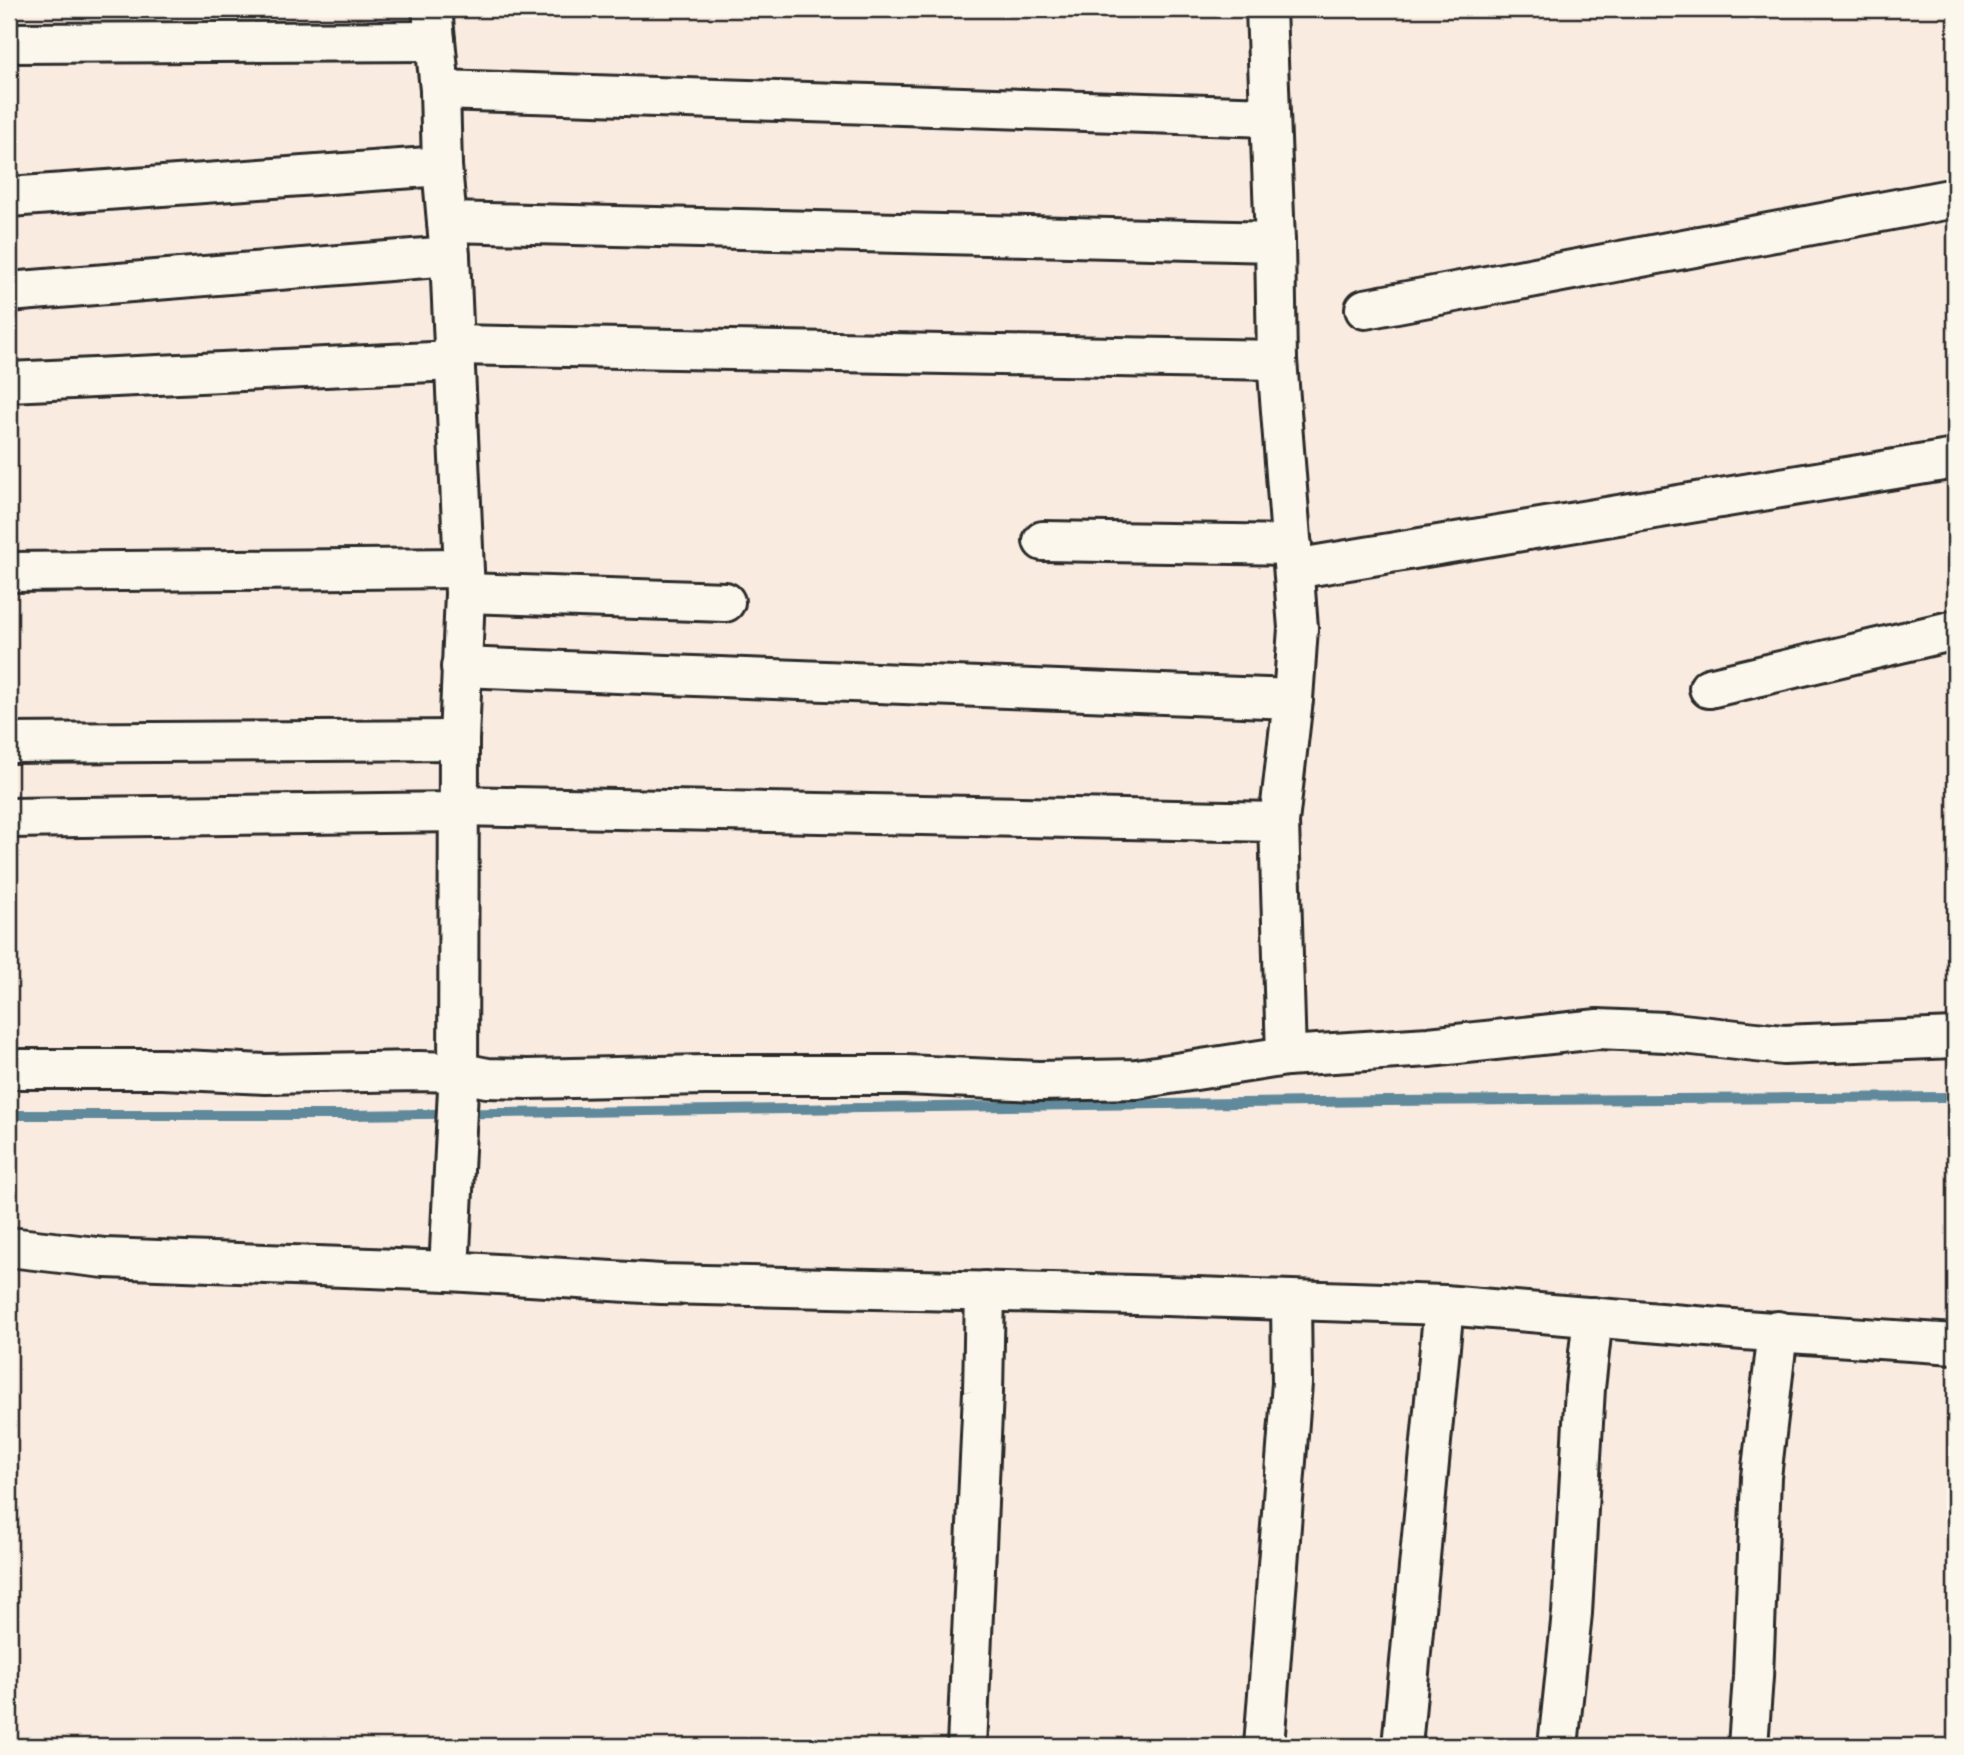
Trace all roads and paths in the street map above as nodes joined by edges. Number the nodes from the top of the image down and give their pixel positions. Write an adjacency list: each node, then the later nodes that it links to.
1 (1266, 9): 5 (street)
2 (433, 25): 3 (street); 4 (street)
3 (9, 43)
4 (440, 90): 5 (street); 6 (street)
5 (1270, 117): 10 (street)
6 (442, 166): 7 (street); 9 (street)
7 (9, 197)
8 (1955, 198): 12 (street)
9 (448, 239): 10 (street); 11 (street); 13 (street)
10 (1275, 242): 14 (street)
11 (9, 292)
12 (1364, 309)
13 (454, 353): 14 (street); 15 (street); 20 (street)
14 (1277, 360): 18 (street)
15 (9, 382)
16 (1955, 459): 18 (street)
17 (1043, 541): 18 (street)
18 (1293, 557): 25 (street)
19 (9, 572): 20 (street)
20 (464, 581): 21 (street); 23 (street)
21 (725, 602)
22 (1955, 630): 24 (street)
23 (461, 667): 25 (street); 26 (street)
24 (1709, 688)
25 (1293, 699): 30 (street)
26 (459, 740): 27 (street); 28 (street)
27 (9, 743)
28 (459, 809): 29 (street); 30 (street); 34 (street)
29 (9, 818)
30 (1279, 822): 32 (street)
31 (1955, 1038): 32 (street)
32 (1286, 1056): 34 (street)
33 (9, 1069): 34 (street)
34 (457, 1081): 36 (street)
35 (9, 1247): 36 (street)
36 (449, 1271): 37 (street)
37 (985, 1291): 38 (street); 43 (street)
38 (1291, 1302): 39 (street); 44 (street)
39 (1444, 1305): 40 (street); 45 (street)
40 (1593, 1317): 41 (street); 46 (street)
41 (1778, 1331): 42 (street); 47 (street)
42 (1955, 1343)
43 (967, 1746)
44 (1264, 1746)
45 (1402, 1746)
46 (1558, 1746)
47 (1748, 1746)

